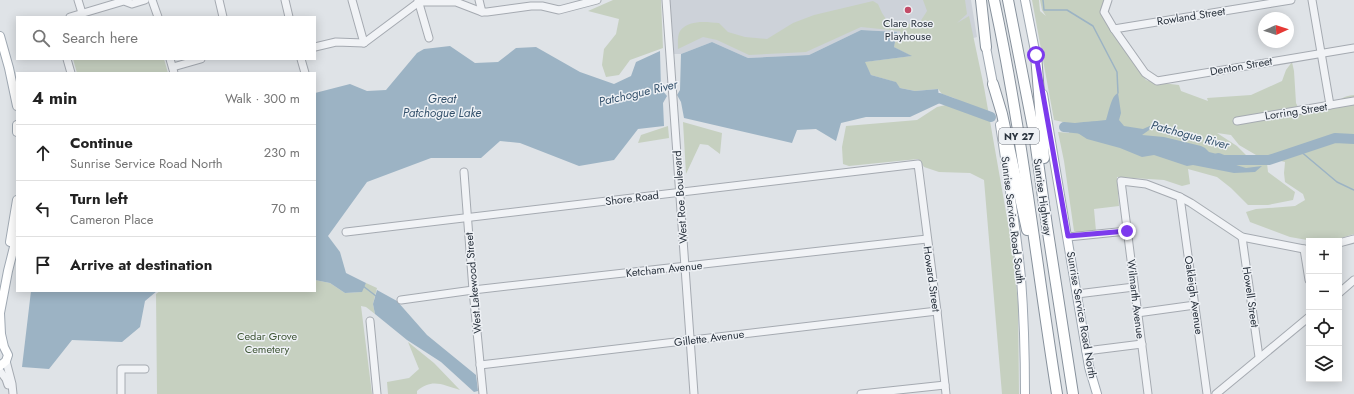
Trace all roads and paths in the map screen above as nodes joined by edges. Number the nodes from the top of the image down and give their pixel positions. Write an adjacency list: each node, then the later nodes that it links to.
1 (78, 0): 21 (street)
2 (145, 0): 21 (street)
3 (152, 0): 23 (street)
4 (219, 0): 24 (street)
5 (285, 0): 25 (street)
6 (352, 0): 29 (street)
7 (479, 0): 20 (street)
8 (597, 0): 19 (street)
9 (666, 0): 49 (street, West Roe Boulevard)
10 (976, 0): 30 (main road, Sunrise Service Road South)
11 (981, 0): 30 (highway)
12 (994, 0): 64 (highway, Sunrise Highway / NY 27)
13 (1008, 0): 53 (highway, Sunrise Highway / NY 27)
14 (1025, 0): 34 (main road, Sunrise Service Road North)
15 (1108, 0): 26 (street)
16 (1291, 0): 26 (street, Rowland Street)
17 (1312, 0): 33 (street)
18 (418, 1): 20 (street); 28 (street); 29 (street)
19 (541, 3): 20 (street)
20 (482, 12)
21 (82, 13): 22 (street)
22 (73, 16)
23 (158, 16)
24 (224, 16)
25 (290, 16)
26 (1114, 29): 33 (street, Denton Street)
27 (0, 36): 43 (main road)
28 (429, 38)
29 (364, 43): 31 (street)
30 (986, 47): 42 (main road, Sunrise Service Road South)
31 (316, 48)
32 (1354, 48): 33 (street, Denton Street)
33 (1321, 53): 45 (street)
34 (1036, 55): 53 (highway); 56 (main road, Sunrise Service Road North)
35 (67, 60): 40 (street)
36 (170, 60): 39 (street)
37 (199, 60): 39 (street)
38 (301, 60): 41 (street)
39 (174, 70)
40 (71, 72)
41 (305, 72)
42 (993, 84): 64 (highway); 95 (main road, Sunrise Service Road South)
43 (16, 101)
44 (1354, 101): 45 (street, Lorring Street)
45 (1330, 105): 46 (street, Lorring Street)
46 (1237, 121)
47 (918, 164): 49 (street, Shore Road); 60 (street, Howard Street)
48 (464, 172): 52 (street, West Lakewood Street)
49 (680, 192): 52 (street, Shore Road); 63 (street, West Roe Boulevard)
50 (1180, 197): 54 (street, Wilmarth Avenue); 57 (street); 72 (street, Oakleigh Avenue)
51 (16, 207): 67 (main road)
52 (467, 217): 55 (street, Shore Road); 68 (street, West Lakewood Street)
53 (1047, 226): 97 (highway, Sunrise Highway / NY 27)
54 (1127, 231): 56 (street); 66 (street, Wilmarth Avenue)
55 (346, 232)
56 (1068, 236): 70 (main road, Sunrise Service Road North)
57 (1242, 237): 62 (street); 81 (street, Howell Street)
58 (16, 239): 79 (main road)
59 (1354, 239): 61 (street)
60 (927, 240): 63 (street, Ketcham Avenue); 73 (street, Howard Street)
61 (1342, 242)
62 (1306, 250)
63 (685, 267): 68 (street, Ketcham Avenue); 77 (street, West Roe Boulevard)
64 (1039, 272): 96 (highway, Sunrise Highway / NY 27)
65 (1354, 280): 69 (street)
66 (1134, 287): 70 (street); 74 (street, Wilmarth Avenue)
67 (0, 288)
68 (473, 290): 71 (street, Ketcham Avenue); 83 (street, West Lakewood Street)
69 (1342, 290)
70 (1077, 294): 80 (main road, Sunrise Service Road North)
71 (400, 300)
72 (1195, 305): 74 (street); 100 (street, Oakleigh Avenue)
73 (937, 311): 77 (street, Gillette Avenue); 86 (street, Howard Street)
74 (1137, 313): 78 (street, Wilmarth Avenue)
75 (1306, 319): 81 (street)
76 (370, 321): 90 (street)
77 (691, 340): 83 (street, Gillette Avenue); 92 (street, West Roe Boulevard)
78 (1142, 344): 80 (street); 99 (street, Wilmarth Avenue)
79 (2, 346): 82 (main road)
80 (1086, 351): 98 (main road, Sunrise Service Road North)
81 (1259, 357): 101 (street)
82 (3, 364): 88 (street)
83 (480, 365): 91 (street, West Lakewood Street)
84 (145, 369): 89 (street)
85 (0, 371): 87 (street)
86 (945, 385): 93 (street); 94 (street, Howard Street)
87 (9, 394)
88 (13, 394)
89 (121, 394)
90 (377, 394)
91 (483, 394)
92 (694, 394)
93 (861, 394)
94 (946, 394)
95 (1025, 394)
96 (1057, 394)
97 (1073, 394)
98 (1097, 394)
99 (1148, 394)
100 (1207, 394)
101 (1216, 394)

